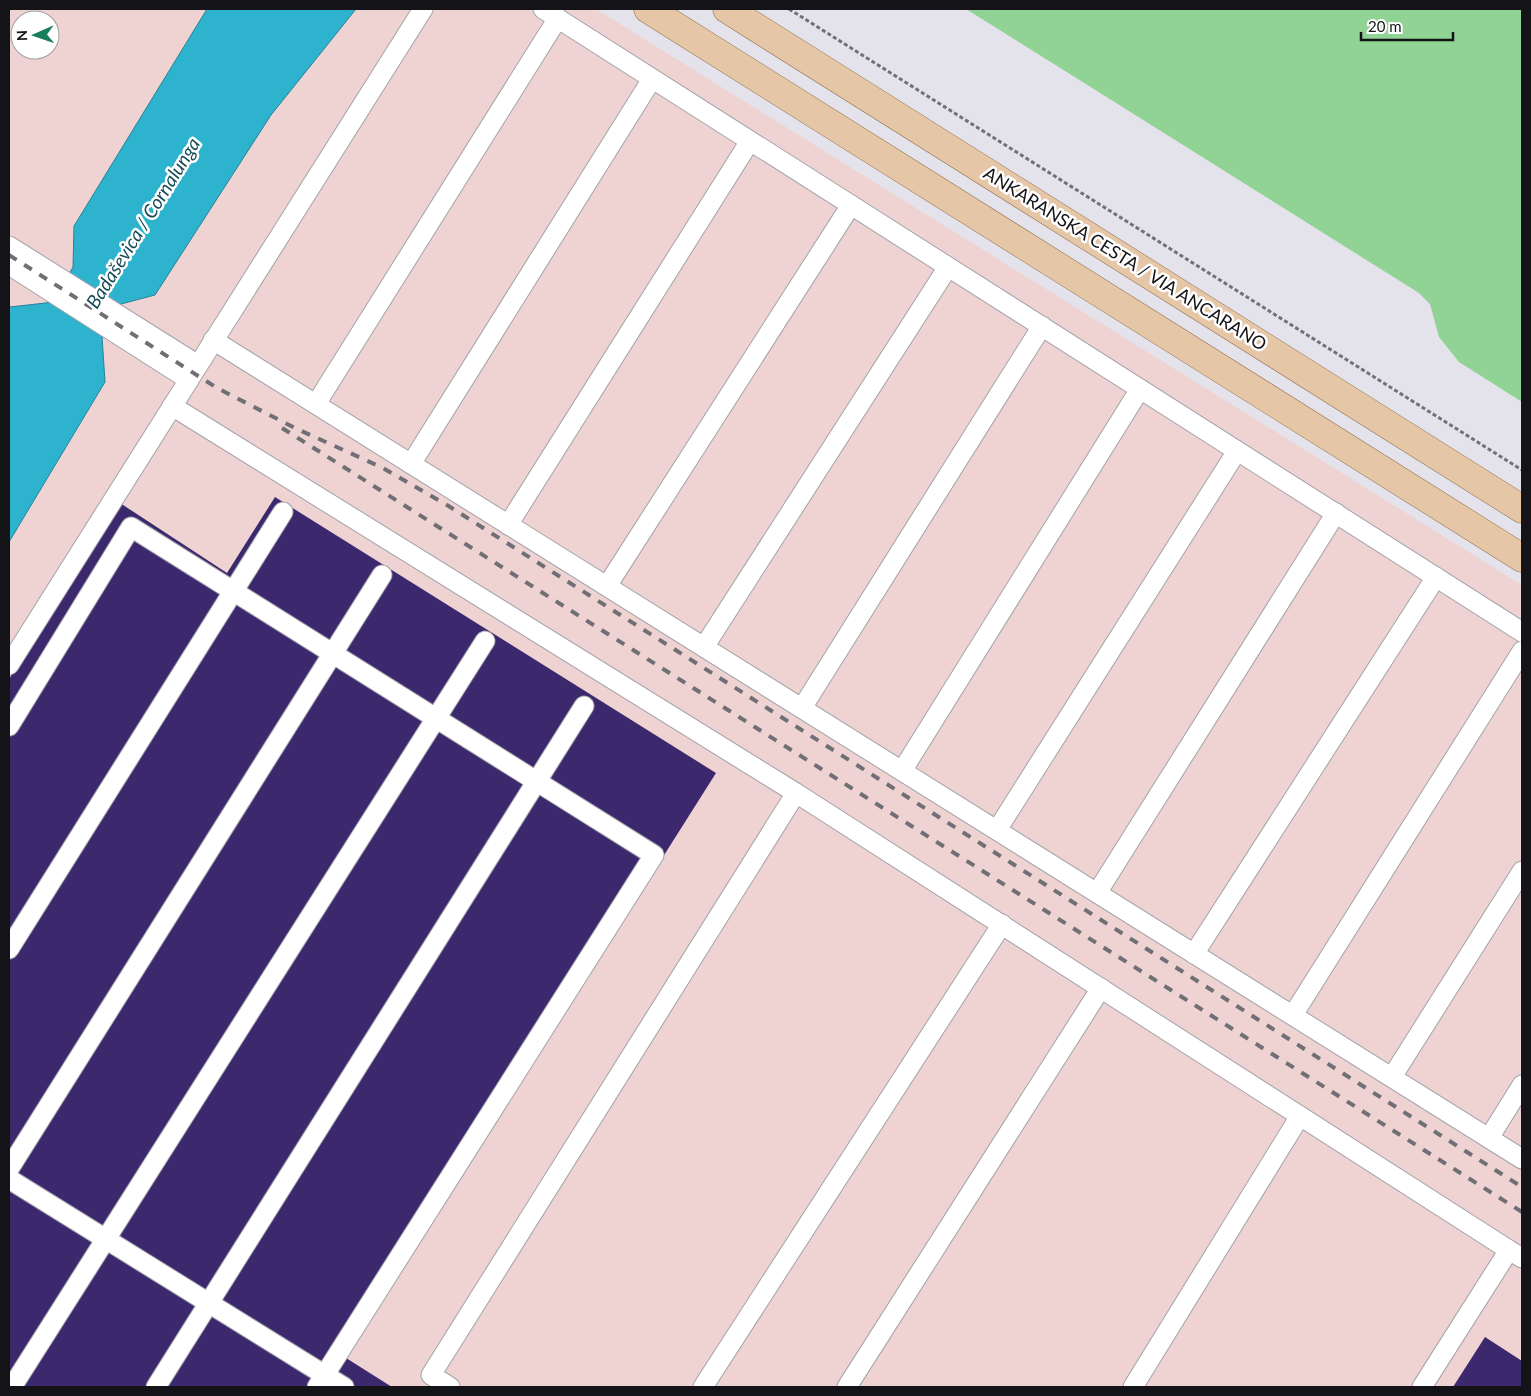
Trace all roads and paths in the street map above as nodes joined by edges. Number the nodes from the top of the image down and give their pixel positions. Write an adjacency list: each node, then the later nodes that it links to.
1 (423, 9): 14 (lane)
2 (648, 9): 26 (main road)
3 (727, 9): 22 (main road, ANKARANSKA CESTA / VIA ANCARANO)
4 (789, 9): 21 (path)
5 (551, 14): 6 (lane); 17 (lane)
6 (652, 79): 7 (lane); 20 (lane)
7 (750, 141): 8 (lane); 25 (lane)
8 (851, 205): 11 (lane); 29 (lane)
9 (9, 246): 12 (lane)
10 (9, 265): 12 (lane)
11 (948, 267): 13 (lane); 33 (lane)
12 (34, 271): 15 (lane)
13 (1042, 326): 16 (lane); 38 (lane)
14 (214, 340): 15 (lane); 17 (lane)
15 (193, 373): 18 (lane)
16 (1140, 389): 19 (lane); 41 (lane)
17 (316, 404): 20 (lane)
18 (172, 406): 36 (lane); 43 (lane)
19 (1237, 450): 24 (lane); 44 (lane)
20 (411, 464): 25 (lane)
21 (1522, 470)
22 (1522, 509)
23 (283, 512): 30 (lane)
24 (1336, 513): 28 (lane); 46 (lane)
25 (508, 525): 29 (lane)
26 (1522, 558)
27 (382, 575): 35 (lane)
28 (1436, 577): 31 (lane); 49 (lane)
29 (607, 586): 33 (lane)
30 (233, 591): 35 (lane); 40 (lane); 48 (lane)
31 (1522, 632)
32 (485, 641): 39 (lane)
33 (704, 647): 38 (lane)
34 (1522, 651): 51 (lane)
35 (332, 654): 39 (lane); 57 (lane)
36 (9, 664)
37 (584, 706): 42 (lane)
38 (802, 708): 41 (lane)
39 (436, 718): 42 (lane); 59 (lane)
40 (9, 726)
41 (902, 771): 44 (lane)
42 (536, 781): 61 (lane); 62 (lane)
43 (796, 792): 47 (lane); 66 (lane)
44 (997, 830): 46 (lane)
45 (1522, 871): 52 (lane)
46 (1097, 893): 49 (lane)
47 (1002, 924): 50 (lane); 67 (lane)
48 (9, 949)
49 (1194, 954): 51 (lane)
50 (1101, 988): 54 (lane); 68 (lane)
51 (1293, 1015): 52 (lane)
52 (1392, 1077): 55 (lane)
53 (1522, 1085): 55 (lane)
54 (1300, 1116): 60 (lane); 69 (lane)
55 (1489, 1138): 56 (lane)
56 (1522, 1159)
57 (9, 1169)
58 (9, 1179): 59 (lane)
59 (106, 1239): 61 (lane); 63 (lane)
60 (1516, 1254): 70 (lane)
61 (208, 1303): 62 (lane); 64 (lane)
62 (321, 1381): 65 (lane)
63 (12, 1387)
64 (156, 1387)
65 (344, 1387)
66 (450, 1387)
67 (703, 1387)
68 (847, 1387)
69 (1133, 1387)
70 (1422, 1387)

